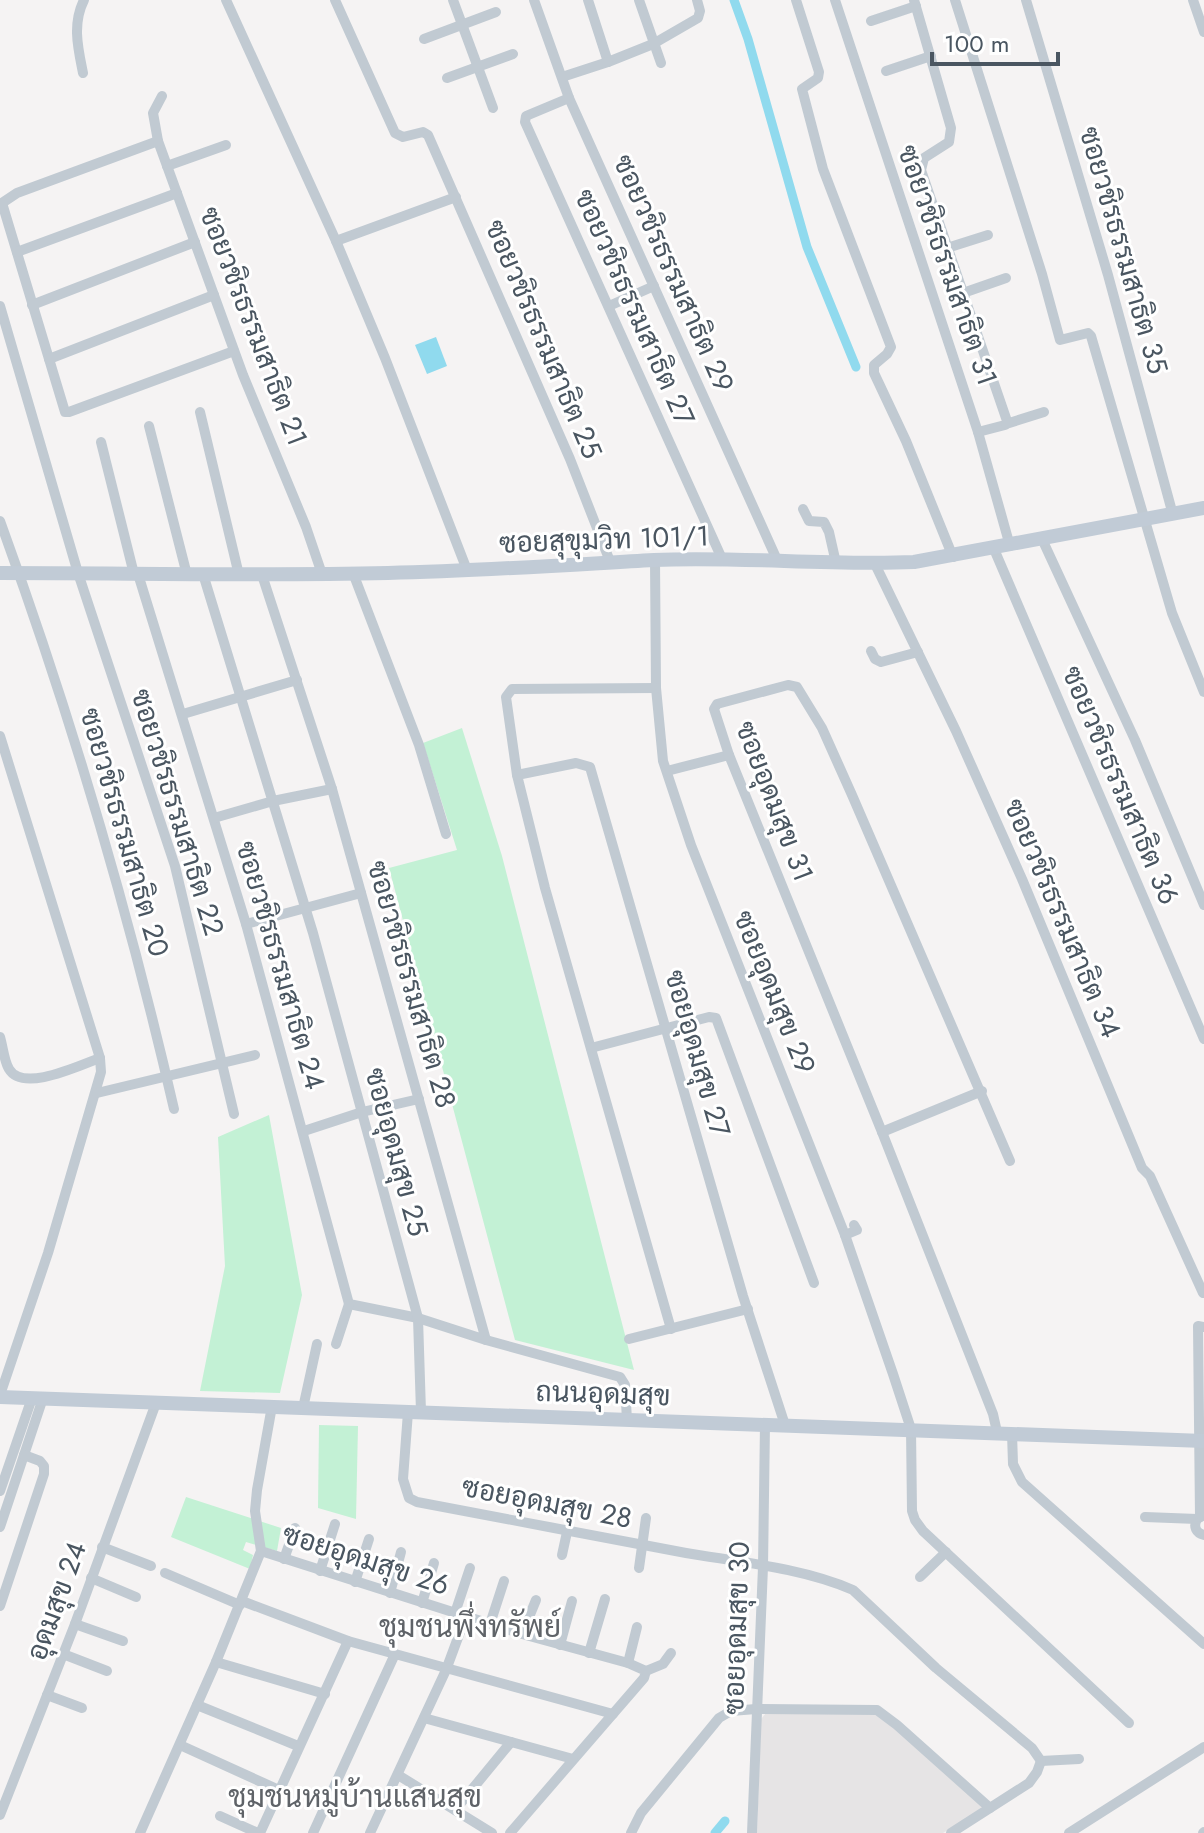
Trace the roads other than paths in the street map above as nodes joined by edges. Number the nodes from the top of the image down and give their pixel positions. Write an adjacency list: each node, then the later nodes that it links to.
1 (84, 0): 27 (street)
2 (226, 0): 39 (street)
3 (335, 0): 37 (street, ซอยวชิรธรรมสาธิต 25)
4 (453, 0): 17 (street)
5 (534, 0): 28 (street, ซอยวชิรธรรมสาธิต 29)
6 (588, 0): 23 (street)
7 (639, 0): 20 (street)
8 (697, 0): 20 (street)
9 (796, 0): 66 (street)
10 (835, 0): 56 (street, ซอยวชิรธรรมสาธิต 31)
11 (955, 0): 61 (street)
12 (1026, 0): 60 (street, ซอยวชิรธรรมสาธิต 35)
13 (1193, 0): 18 (street)
14 (915, 3): 16 (street); 22 (street)
15 (496, 12): 17 (street)
16 (871, 21)
17 (462, 26): 19 (street); 25 (street)
18 (1204, 32)
19 (424, 39)
20 (653, 44): 23 (street); 24 (street)
21 (513, 54): 25 (street)
22 (931, 56): 26 (street); 41 (street)
23 (608, 62): 28 (street)
24 (661, 63)
25 (477, 66): 29 (street); 32 (street)
26 (886, 71)
27 (83, 73)
28 (562, 77): 31 (street, ซอยวชิรธรรมสาธิต 29)
29 (447, 78)
30 (162, 96): 33 (street, ซอยวชิรธรรมสาธิต 21)
31 (569, 98): 44 (street, ซอยวชิรธรรมสาธิต 29); 49 (street, ซอยวชิรธรรมสาธิต 27)
32 (493, 108)
33 (158, 141): 35 (street, ซอยวชิรธรรมสาธิต 21); 42 (street)
34 (226, 145): 35 (street)
35 (167, 166): 36 (street, ซอยวชิรธรรมสาธิต 21)
36 (177, 193): 40 (street, ซอยวชิรธรรมสาธิต 21); 42 (street)
37 (456, 197): 39 (street); 71 (street, ซอยวชิรธรรมสาธิต 25)
38 (988, 235): 41 (street)
39 (336, 241): 73 (street)
40 (195, 242): 46 (street, ซอยวชิรธรรมสาธิต 21); 47 (street)
41 (947, 248): 45 (street)
42 (17, 252): 47 (street)
43 (1006, 278): 45 (street)
44 (654, 286): 49 (street); 69 (street, ซอยวชิรธรรมสาธิต 29)
45 (963, 293): 54 (street)
46 (214, 295): 50 (street, ซอยวชิรธรรมสาธิต 21); 51 (street)
47 (32, 305): 51 (street)
48 (0, 306): 76 (street, ซอยวชิรธรรมสาธิต 22)
49 (609, 306): 68 (street, ซอยวชิรธรรมสาธิต 27)
50 (234, 351): 51 (street); 79 (street, ซอยวชิรธรรมสาธิต 21)
51 (49, 359)
52 (200, 412): 81 (street)
53 (1044, 412): 54 (street)
54 (1006, 424): 56 (street)
55 (149, 426): 80 (street, ซอยอุดมสุข 25)
56 (978, 432): 64 (street, ซอยวชิรธรรมสาธิต 31)
57 (101, 442): 78 (street, ซอยวชิรธรรมสาธิต 24)
58 (1204, 508): 60 (street, ซอยสุขุมวิท 101/1)
59 (803, 509): 70 (street)
60 (1173, 515): 61 (street, ซอยสุขุมวิท 101/1)
61 (1144, 520): 63 (street, ซอยสุขุมวิท 101/1); 87 (street)
62 (0, 521): 75 (street, ซอยวชิรธรรมสาธิต 20)
63 (1042, 539): 64 (street, ซอยสุขุมวิท 101/1); 99 (street)
64 (1010, 546): 65 (street, ซอยสุขุมวิท 101/1)
65 (994, 549): 66 (street, ซอยสุขุมวิท 101/1); 104 (street, ซอยวชิรธรรมสาธิต 36)
66 (953, 557): 72 (street, ซอยสุขุมวิท 101/1)
67 (655, 560): 68 (street, ซอยสุขุมวิท 101/1); 71 (street, ซอยสุขุมวิท 101/1); 86 (street, ซอยอุดมสุข 29)
68 (723, 561): 69 (street, ซอยสุขุมวิท 101/1)
69 (778, 562): 70 (street, ซอยสุขุมวิท 101/1)
70 (836, 563): 72 (street, ซอยสุขุมวิท 101/1)
71 (611, 564): 73 (street, ซอยสุขุมวิท 101/1)
72 (875, 564): 84 (street, ซอยวชิรธรรมสาธิต 34)
73 (467, 570): 77 (street, ซอยสุขุมวิท 101/1)
74 (0, 573): 75 (street, ซอยสุขุมวิท 101/1)
75 (19, 573): 76 (street, ซอยสุขุมวิท 101/1); 109 (street, ซอยวชิรธรรมสาธิต 20)
76 (78, 573): 78 (street, ซอยสุขุมวิท 101/1); 108 (street, ซอยวชิรธรรมสาธิต 22)
77 (353, 573): 79 (street, ซอยสุขุมวิท 101/1); 97 (street)
78 (136, 574): 80 (street, ซอยสุขุมวิท 101/1); 89 (street, ซอยวชิรธรรมสาธิต 24)
79 (322, 574): 82 (street, ซอยสุขุมวิท 101/1)
80 (195, 575): 81 (street, ซอยสุขุมวิท 101/1); 88 (street, ซอยอุดมสุข 25)
81 (239, 575): 82 (street, ซอยสุขุมวิท 101/1)
82 (262, 575): 85 (street, ซอยวชิรธรรมสาธิต 28)
83 (871, 651): 84 (street)
84 (918, 652): 122 (street, ซอยวชิรธรรมสาธิต 34)
85 (297, 680): 88 (street); 94 (street, ซอยวชิรธรรมสาธิต 28)
86 (656, 688): 92 (street, ซอยอุดมสุข 29); 93 (street)
87 (1204, 692)
88 (240, 697): 89 (street); 95 (street, ซอยอุดมสุข 25)
89 (183, 714): 96 (street, ซอยวชิรธรรมสาธิต 24)
90 (0, 736): 107 (street)
91 (729, 755): 92 (street); 110 (street, ซอยอุดมสุข 31); 117 (street, ซอยอุดมสุข 31)
92 (667, 771): 120 (street, ซอยอุดมสุข 29)
93 (517, 775): 102 (street, ซอยอุดมสุข 27); 105 (street)
94 (332, 789): 95 (street); 98 (street, ซอยวชิรธรรมสาธิต 28)
95 (273, 801): 96 (street); 100 (street, ซอยอุดมสุข 25)
96 (214, 818): 101 (street, ซอยวชิรธรรมสาธิต 24)
97 (446, 834)
98 (361, 893): 100 (street); 112 (street, ซอยวชิรธรรมสาธิต 28)
99 (1204, 905)
100 (305, 907): 101 (street); 114 (street, ซอยอุดมสุข 25)
101 (246, 924): 116 (street, ซอยวชิรธรรมสาธิต 24)
102 (666, 1028): 105 (street); 121 (street); 124 (street, ซอยอุดมสุข 27)
103 (0, 1037): 107 (street)
104 (1204, 1039)
105 (591, 1048): 127 (street)
106 (255, 1055): 108 (street)
107 (100, 1058): 111 (street)
108 (222, 1064): 109 (street); 115 (street, ซอยวชิรธรรมสาธิต 22)
109 (166, 1075): 111 (street); 113 (street, ซอยวชิรธรรมสาธิต 20)
110 (982, 1091): 117 (street); 118 (street, ซอยอุดมสุข 31)
111 (97, 1093): 132 (street)
112 (419, 1099): 114 (street); 129 (street, ซอยวชิรธรรมสาธิต 28)
113 (174, 1109)
114 (362, 1112): 116 (street); 125 (street, ซอยอุดมสุข 25)
115 (234, 1114)
116 (304, 1131): 123 (street, ซอยวชิรธรรมสาธิต 24)
117 (882, 1132): 142 (street, ซอยอุดมสุข 31)
118 (1010, 1161)
119 (854, 1225): 120 (street)
120 (845, 1235): 141 (street, ซอยอุดมสุข 29)
121 (814, 1283)
122 (1203, 1293)
123 (349, 1304): 125 (street); 131 (street)
124 (748, 1309): 127 (street); 140 (street, ซอยอุดมสุข 27)
125 (418, 1318): 129 (street); 137 (street, ซอยอุดมสุข 25)
126 (1204, 1327): 143 (street)
127 (671, 1329): 128 (street)
128 (629, 1339)
129 (486, 1340): 138 (street)
130 (317, 1344): 136 (street)
131 (336, 1344)
132 (0, 1396): 133 (street, ถนนอุดมสุข)
133 (37, 1398): 134 (street, ถนนอุดมสุข); 144 (street)
134 (156, 1403): 135 (street, ถนนอุดมสุข); 156 (street, อุดมสุข 24)
135 (272, 1406): 136 (street, ถนนอุดมสุข); 157 (street, ซอยอุดมสุข 26)
136 (303, 1408): 137 (street, ถนนอุดมสุข)
137 (414, 1412): 138 (street, ถนนอุดมสุข); 152 (street, ซอยอุดมสุข 28)
138 (627, 1420): 139 (street, ถนนอุดมสุข)
139 (765, 1424): 140 (street, ถนนอุดมสุข); 164 (street, ซอยอุดมสุข 30)
140 (785, 1425): 141 (street, ถนนอุดมสุข)
141 (911, 1429): 142 (street, ถนนอุดมสุข); 159 (street, ซอยอุดมสุข 29)
142 (1004, 1433): 143 (street, ถนนอุดมสุข); 188 (street, ซอยอุดมสุข 31)
143 (1201, 1440): 146 (street)
144 (22, 1451): 145 (street); 150 (street); 180 (street)
145 (0, 1491)
146 (1202, 1516): 147 (street); 153 (street)
147 (1145, 1517)
148 (646, 1518): 155 (street)
149 (335, 1524): 167 (street)
150 (0, 1527)
151 (295, 1528): 161 (street)
152 (567, 1532): 155 (street, ซอยอุดมสุข 28); 160 (street)
153 (1204, 1535)
154 (369, 1539): 172 (street)
155 (644, 1545): 164 (street, ซอยอุดมสุข 28); 166 (street)
156 (102, 1547): 163 (street); 170 (street, อุดมสุข 24)
157 (261, 1551): 161 (street, ซอยอุดมสุข 26); 178 (street, ซอยอุดมสุข 26)
158 (401, 1552): 173 (street)
159 (946, 1552): 169 (street); 206 (street, ซอยอุดมสุข 29)
160 (562, 1555)
161 (284, 1559): 167 (street, ซอยอุดมสุข 26)
162 (434, 1563): 179 (street)
163 (151, 1566)
164 (763, 1567): 203 (street, ซอยอุดมสุข 30); 213 (street, ซอยอุดมสุข 28)
165 (470, 1568): 181 (street)
166 (639, 1568)
167 (320, 1571): 172 (street, ซอยอุดมสุข 26)
168 (165, 1573): 178 (street)
169 (920, 1577)
170 (91, 1578): 174 (street); 182 (street, อุดมสุข 24)
171 (504, 1581): 183 (street)
172 (355, 1582): 173 (street, ซอยอุดมสุข 26)
173 (390, 1593): 179 (street, ซอยอุดมสุข 26)
174 (136, 1597)
175 (605, 1599): 190 (street)
176 (536, 1600): 185 (street)
177 (572, 1601): 189 (street)
178 (241, 1603): 187 (street); 194 (street, ซอยอุดมสุข 26)
179 (422, 1603): 181 (street, ซอยอุดมสุข 26)
180 (0, 1606)
181 (461, 1615): 183 (street, ซอยอุดมสุข 26); 196 (street)
182 (75, 1624): 186 (street); 192 (street, อุดมสุข 24)
183 (490, 1624): 185 (street, ซอยอุดมสุข 26)
184 (637, 1627): 195 (street)
185 (522, 1634): 189 (street, ซอยอุดมสุข 26)
186 (123, 1641)
187 (348, 1641): 193 (street); 199 (street)
188 (1204, 1644)
189 (560, 1645): 190 (street, ซอยอุดมสุข 26)
190 (589, 1653): 195 (street, ซอยอุดมสุข 26)
191 (671, 1653): 197 (street)
192 (63, 1654): 198 (street); 200 (street, อุดมสุข 24)
193 (395, 1654): 196 (street); 222 (street)
194 (216, 1662): 199 (street); 201 (street, ซอยอุดมสุข 26)
195 (628, 1663): 197 (street, ซอยอุดมสุข 26)
196 (446, 1670): 204 (street); 205 (street)
197 (643, 1670): 204 (street)
198 (107, 1671)
199 (325, 1694): 209 (street)
200 (47, 1695): 202 (street); 218 (street, อุดมสุข 24)
201 (197, 1705): 208 (street, ซอยอุดมสุข 26); 209 (street)
202 (82, 1708)
203 (756, 1709): 216 (street); 226 (street); 227 (street, ซอยอุดมสุข 30)
204 (613, 1714): 211 (street)
205 (424, 1718): 207 (street); 214 (street)
206 (1129, 1723)
207 (511, 1742): 211 (street); 217 (street)
208 (180, 1745): 215 (street); 220 (street, ซอยอุดมสุข 26)
209 (298, 1746): 215 (street)
210 (1204, 1747): 229 (street)
211 (573, 1759): 225 (street)
212 (1079, 1759): 213 (street)
213 (1041, 1761): 216 (street)
214 (398, 1775): 217 (street); 223 (street)
215 (279, 1790): 221 (street)
216 (990, 1808): 228 (street)
217 (455, 1810): 224 (street)
218 (0, 1815)
219 (220, 1816): 221 (street)
220 (140, 1833)
221 (259, 1833)
222 (313, 1833)
223 (370, 1833)
224 (492, 1833)
225 (510, 1833)
226 (631, 1833)
227 (752, 1833)
228 (951, 1833)
229 (1069, 1833)

